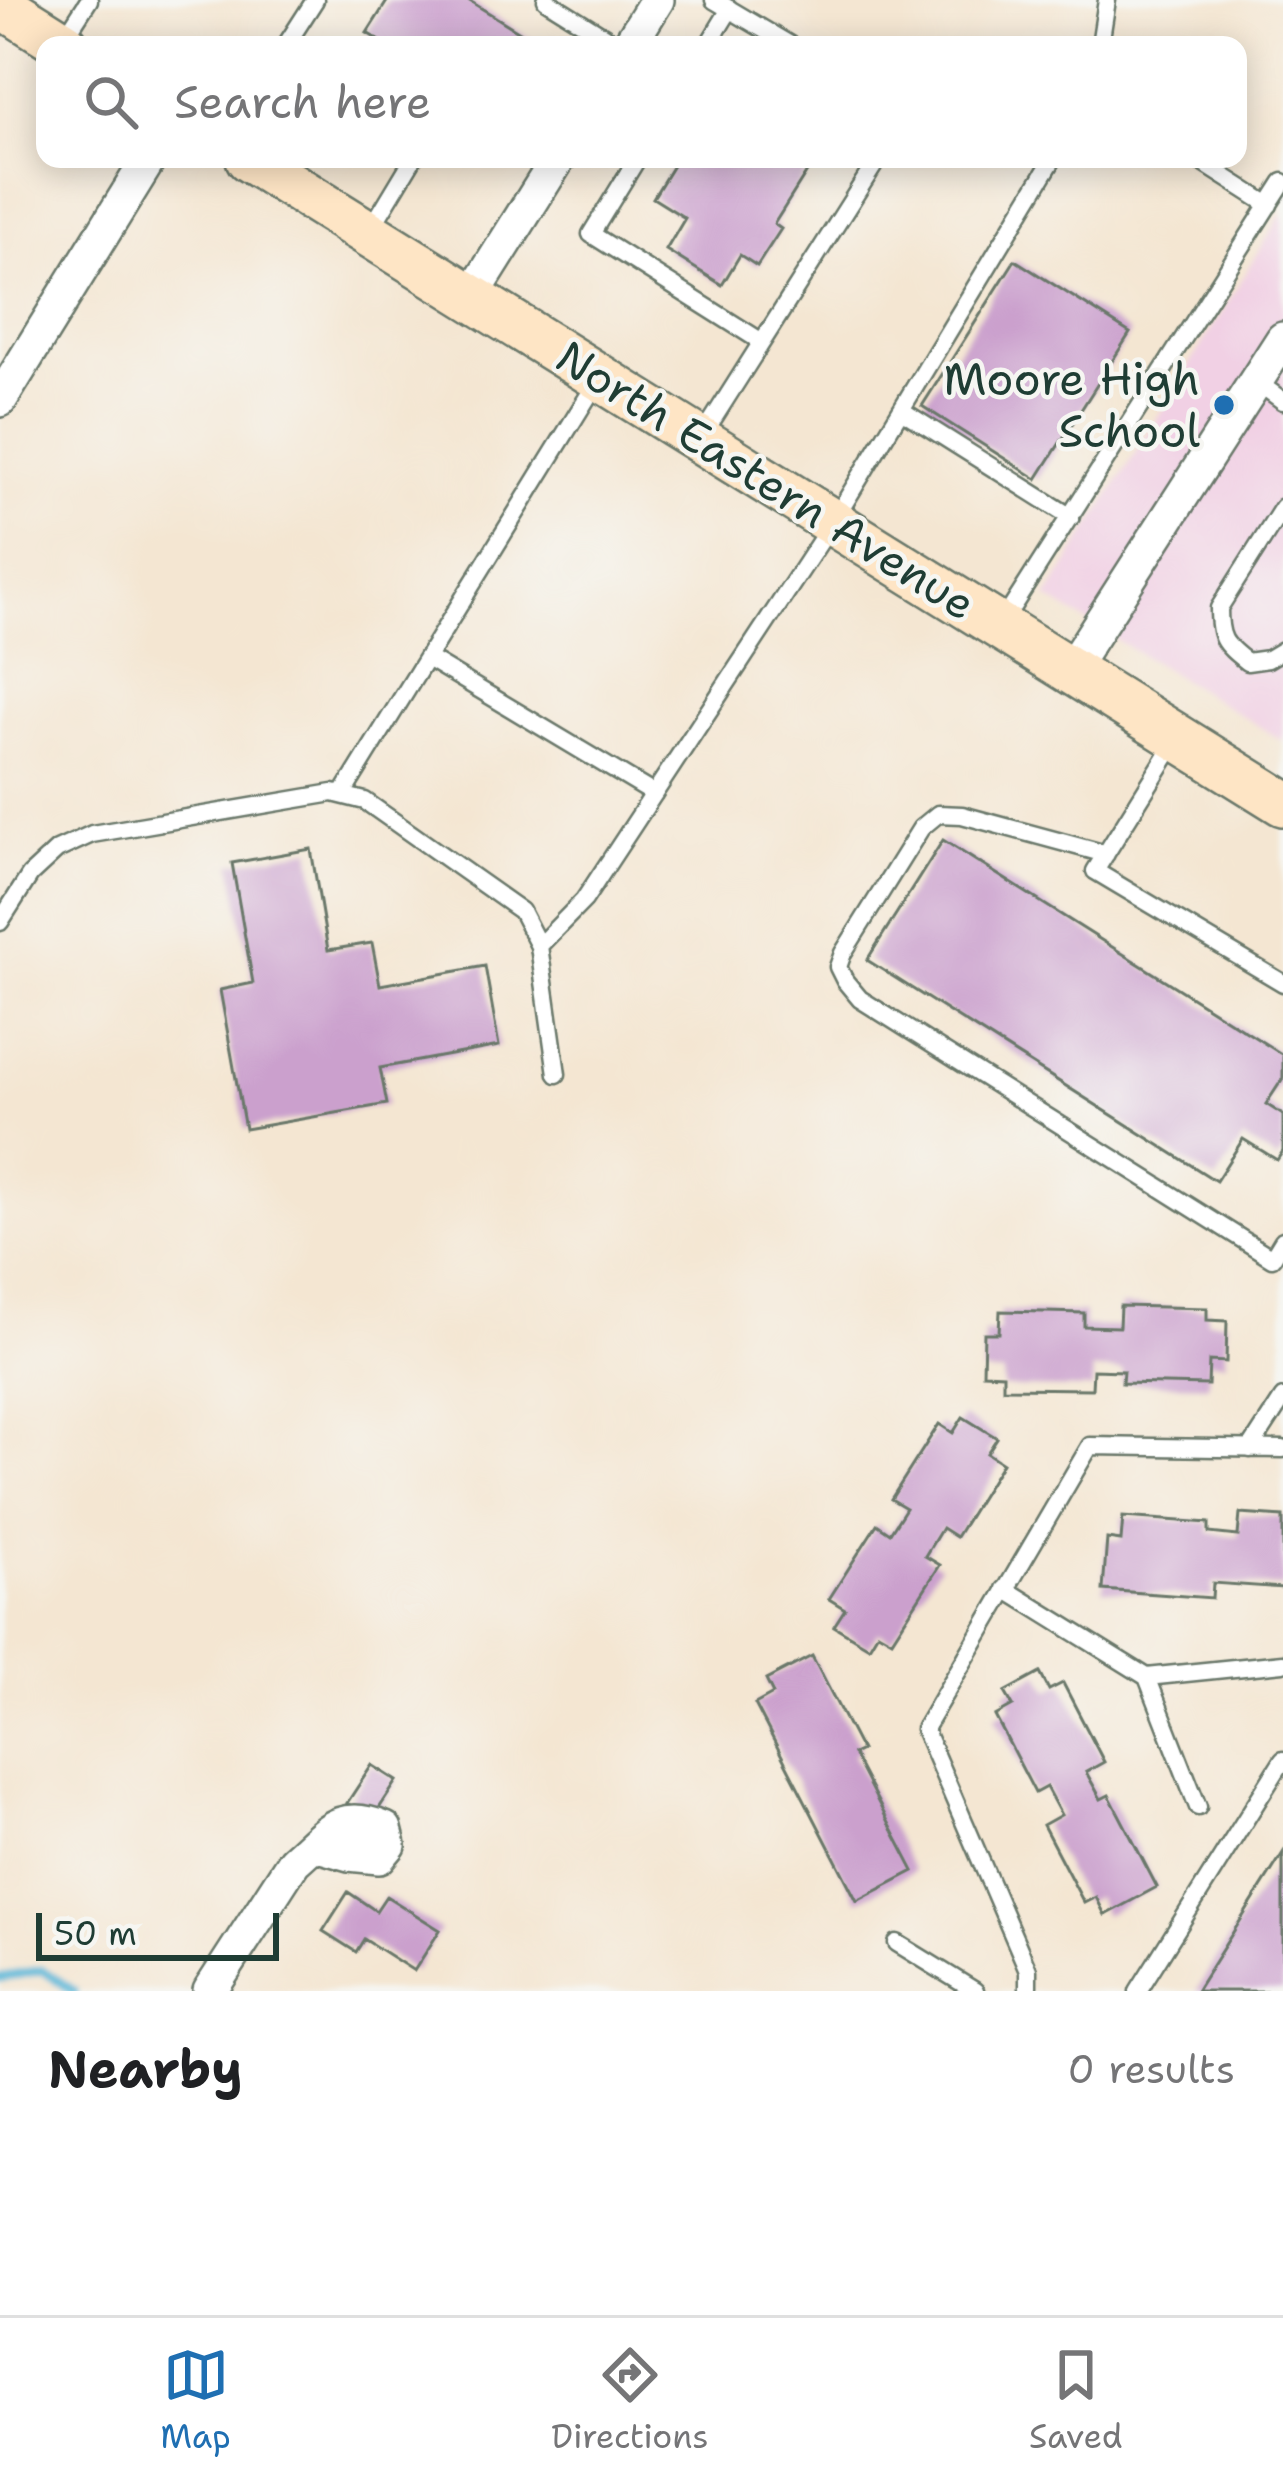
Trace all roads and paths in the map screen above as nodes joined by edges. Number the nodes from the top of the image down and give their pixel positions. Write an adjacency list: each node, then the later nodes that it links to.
1 (89, 0): 9 (lane)
2 (315, 0): 10 (lane)
3 (546, 0): 11 (lane)
4 (657, 0): 12 (street)
5 (1107, 0): 15 (lane)
6 (0, 4): 8 (main road)
7 (722, 5): 13 (lane); 14 (lane)
8 (51, 36)
9 (69, 36)
10 (292, 36)
11 (604, 36)
12 (635, 36)
13 (711, 36)
14 (775, 36)
15 (1101, 36)
16 (142, 168): 32 (street)
17 (264, 168): 26 (main road, North Eastern Avenue)
18 (408, 168): 26 (lane)
19 (552, 168): 27 (street)
20 (631, 168): 29 (lane)
21 (872, 168): 29 (lane)
22 (1048, 168): 33 (lane)
23 (1211, 168): 25 (lane)
24 (1283, 182): 25 (lane)
25 (1269, 205): 36 (lane)
26 (369, 233): 27 (main road, North Eastern Avenue)
27 (472, 296): 30 (main road, North Eastern Avenue)
28 (1283, 339): 31 (street)
29 (762, 342): 34 (lane)
30 (600, 376): 34 (main road, North Eastern Avenue); 40 (lane)
31 (1270, 391): 41 (street)
32 (0, 400)
33 (901, 410): 36 (lane); 37 (lane)
34 (700, 439): 37 (main road, North Eastern Avenue)
35 (1283, 507): 39 (lane)
36 (1071, 517): 38 (lane)
37 (833, 522): 38 (main road, North Eastern Avenue); 43 (lane)
38 (1000, 626): 41 (main road, North Eastern Avenue)
39 (1283, 650)
40 (427, 658): 43 (lane); 44 (lane)
41 (1070, 670): 42 (main road, North Eastern Avenue)
42 (1178, 737): 45 (main road, North Eastern Avenue); 46 (lane)
43 (654, 794): 48 (lane)
44 (341, 795): 47 (lane); 48 (lane)
45 (1283, 803)
46 (1106, 854): 49 (lane); 51 (lane)
47 (0, 922)
48 (538, 946): 50 (lane)
49 (1283, 982)
50 (557, 1074)
51 (1283, 1240)
52 (1283, 1398): 53 (lane)
53 (1250, 1449): 54 (lane); 55 (lane)
54 (1283, 1449)
55 (1005, 1589): 57 (lane); 64 (lane)
56 (1283, 1663): 57 (lane)
57 (1147, 1677): 59 (lane)
58 (1283, 1760): 65 (lane)
59 (1198, 1807)
60 (314, 1844): 62 (street)
61 (897, 1943): 63 (lane)
62 (210, 1991)
63 (975, 1991)
64 (1028, 1991)
65 (1138, 1991)

